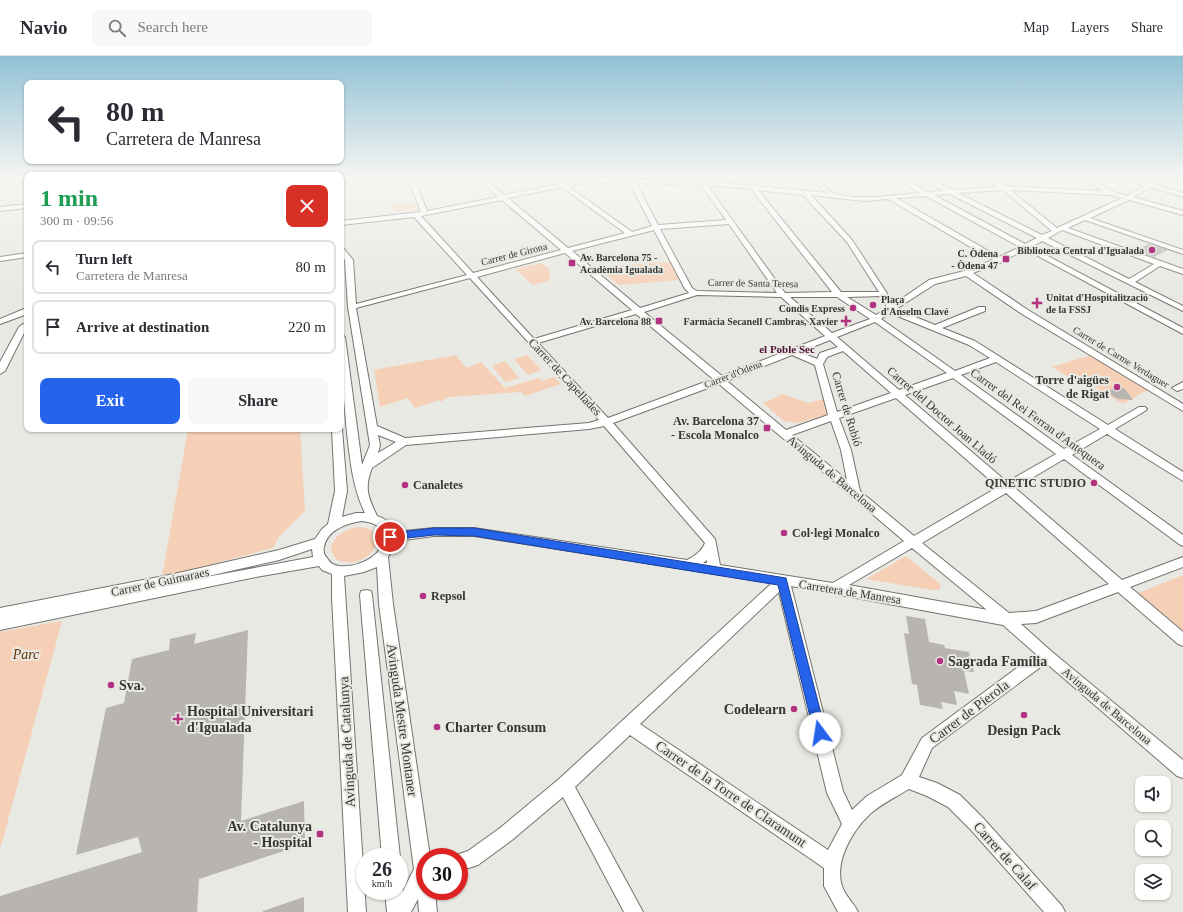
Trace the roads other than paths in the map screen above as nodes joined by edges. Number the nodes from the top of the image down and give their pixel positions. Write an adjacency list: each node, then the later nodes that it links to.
1 (385, 218): 15 (street)
2 (423, 218): 32 (street, Carrer de Capellades)
3 (527, 218): 22 (street, Avinguda de Barcelona)
4 (610, 218): 18 (street)
5 (652, 218): 16 (street)
6 (727, 218): 14 (street, Carrer del Doctor Joan Lladó)
7 (777, 218): 35 (street, Carrer del Rei Ferran d'Antequera)
8 (828, 218): 36 (street)
9 (924, 218): 28 (street)
10 (971, 218): 21 (street)
11 (999, 218): 19 (street)
12 (1044, 218): 17 (street)
13 (1085, 218): 17 (street, Carrer d'Òdena); 20 (street)
14 (730, 222): 16 (street, Carrer de Girona); 37 (street, Carrer del Doctor Joan Lladó)
15 (344, 223)
16 (657, 227): 18 (street, Carrer de Girona); 34 (street)
17 (1059, 229): 19 (street, Carrer d'Òdena); 23 (street)
18 (631, 234): 22 (street, Carrer de Girona)
19 (1040, 239): 21 (street, Carrer d'Òdena); 33 (street)
20 (1151, 241): 23 (street); 24 (street)
21 (1025, 247): 28 (street, Carrer d'Òdena); 49 (street)
22 (566, 251): 32 (street, Carrer de Girona); 42 (street, Avinguda de Barcelona)
23 (1129, 251): 29 (street)
24 (1183, 252)
25 (344, 255): 38 (street)
26 (24, 256): 27 (street)
27 (0, 259)
28 (999, 260): 31 (street, Carrer d'Òdena)
29 (1160, 263): 30 (street); 33 (street)
30 (1183, 272)
31 (967, 273): 40 (street, Carrer d'Òdena); 61 (street, Carrer de Carme Verdaguer)
32 (472, 275): 38 (street, Carrer de Girona); 51 (street, Carrer de Capellades)
33 (1130, 282): 41 (street)
34 (695, 293): 37 (street, Carrer de Santa Teresa); 42 (street, Carrer de Santa Teresa)
35 (838, 294): 36 (street, Carrer de Santa Teresa); 37 (street, Carrer de Santa Teresa); 44 (street, Carrer del Rei Ferran d'Antequera)
36 (884, 294): 40 (street)
37 (783, 295): 50 (street, Carrer del Doctor Joan Lladó)
38 (352, 307): 67 (street)
39 (982, 309): 48 (street)
40 (890, 310): 44 (street, Carrer d'Òdena); 48 (street)
41 (1183, 310)
42 (638, 311): 51 (street, Carrer de Santa Teresa); 59 (street, Avinguda de Barcelona)
43 (24, 312): 45 (street)
44 (876, 319): 50 (street, Carrer d'Òdena); 58 (street, Carrer del Rei Ferran d'Antequera)
45 (2, 321): 46 (street)
46 (24, 326)
47 (24, 328): 57 (street)
48 (935, 328): 54 (street)
49 (1183, 331)
50 (829, 336): 52 (street, Carrer del Doctor Joan Lladó); 53 (street, Carrer d'Òdena)
51 (533, 342): 66 (street, Carrer de Capellades)
52 (843, 348): 56 (street, Carrer de Rubió); 60 (street, Carrer del Doctor Joan Lladó)
53 (791, 351): 56 (street); 59 (street, Carrer d'Òdena)
54 (997, 359): 58 (street); 68 (street)
55 (344, 362): 77 (street)
56 (819, 364): 65 (street, Carrer de Rubió)
57 (0, 371)
58 (955, 375): 60 (street); 72 (street, Carrer del Rei Ferran d'Antequera)
59 (720, 380): 66 (street, Carrer d'Òdena); 70 (street, Avinguda de Barcelona)
60 (898, 394): 65 (street); 75 (street, Carrer del Doctor Joan Lladó)
61 (1164, 396): 62 (street); 63 (street, Carrer de Carme Verdaguer)
62 (1152, 402)
63 (1183, 408)
64 (1142, 409): 68 (street)
65 (834, 417): 70 (street); 76 (street, Carrer de Rubió)
66 (606, 422): 71 (street, Carrer d'Òdena); 83 (street, Carrer de Capellades)
67 (372, 428): 71 (street, Carrer d'Òdena); 73 (street)
68 (1107, 429): 72 (street); 74 (street)
69 (337, 432): 79 (street)
70 (784, 434): 76 (street, Avinguda de Barcelona)
71 (404, 442): 73 (street, Carrer d'Òdena)
72 (1064, 454): 75 (street); 81 (street, Carrer del Rei Ferran d'Antequera)
73 (367, 466): 77 (street)
74 (1183, 477)
75 (1006, 488): 84 (street); 92 (street, Carrer del Doctor Joan Lladó)
76 (855, 493): 84 (street, Avinguda de Barcelona)
77 (362, 494): 78 (street)
78 (373, 519): 79 (street); 80 (street)
79 (333, 527): 82 (street)
80 (390, 537): 85 (street); 88 (street, Carretera de Manresa)
81 (1183, 541)
82 (319, 542): 86 (street); 95 (street, Carrer de Guimaraes)
83 (711, 542): 88 (street); 89 (street)
84 (914, 543): 93 (street); 96 (street, Avinguda de Barcelona)
85 (382, 556): 90 (street); 106 (street, Avinguda Mestre Montaner)
86 (320, 561): 90 (street); 97 (street, Carrer de Guimaraes)
87 (1183, 562): 92 (street, Carretera de Manresa)
88 (688, 565): 89 (street, Carretera de Manresa)
89 (714, 569): 91 (street, Carretera de Manresa)
90 (338, 571): 112 (street, Avinguda de Catalunya)
91 (783, 581): 93 (street, Carretera de Manresa); 100 (street); 104 (street)
92 (1121, 586): 96 (street, Carretera de Manresa); 98 (street, Carrer del Doctor Joan Lladó)
93 (834, 588): 96 (street, Carretera de Manresa)
94 (366, 594): 105 (street)
95 (0, 614)
96 (1004, 619): 99 (street, Avinguda de Barcelona)
97 (0, 624)
98 (1183, 640)
99 (1046, 656): 101 (street, Avinguda de Barcelona); 102 (street, Carrer de Pierola)
100 (630, 726): 103 (street); 108 (street, Carrer de la Torre de Claramunt)
101 (1183, 770)
102 (908, 781): 104 (street); 118 (street, Carrer de Calaf)
103 (565, 785): 107 (street); 116 (street)
104 (851, 825): 108 (street)
105 (390, 848)
106 (420, 848)
107 (468, 861)
108 (832, 863): 117 (street)
109 (416, 887): 114 (street)
110 (395, 900): 113 (street)
111 (427, 900): 115 (street)
112 (356, 912)
113 (396, 912)
114 (401, 912)
115 (428, 912)
116 (634, 912)
117 (849, 912)
118 (1056, 912)

